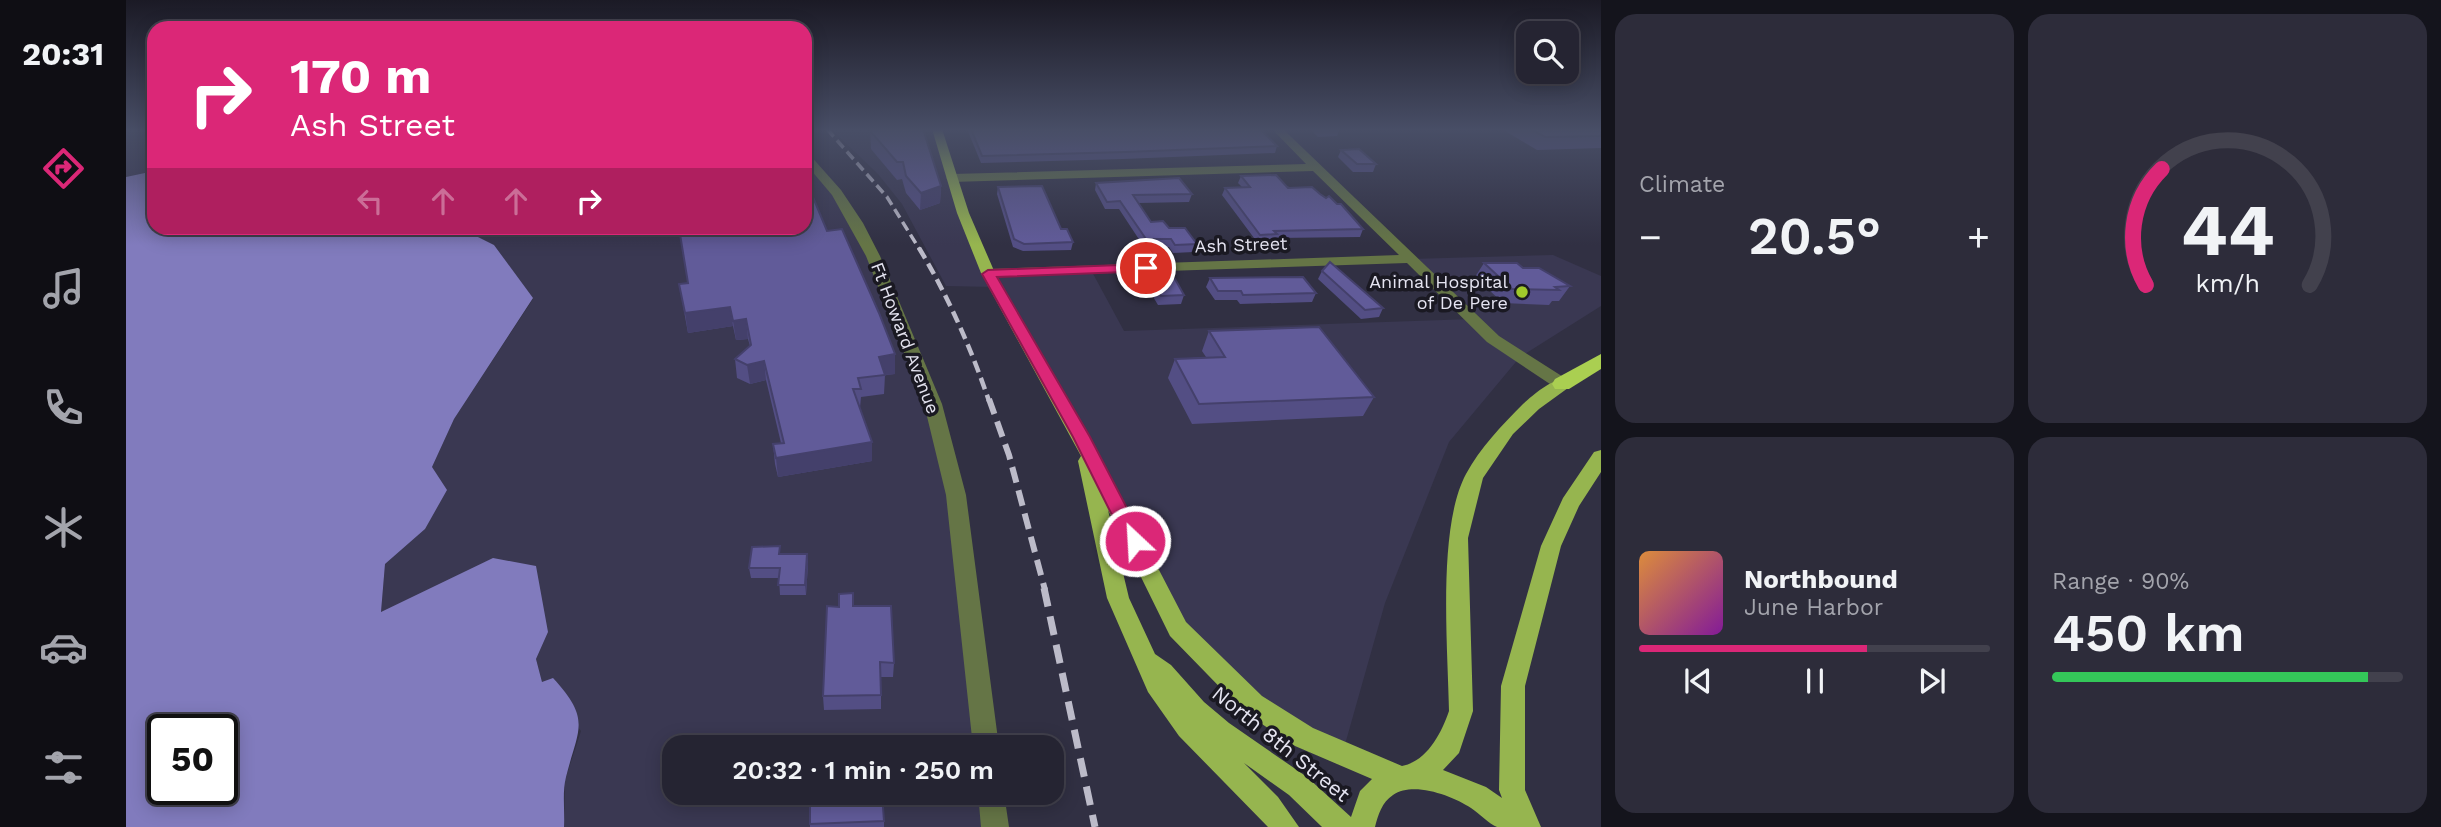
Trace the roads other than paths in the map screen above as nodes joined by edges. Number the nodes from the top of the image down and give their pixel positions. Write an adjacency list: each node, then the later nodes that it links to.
1 (1315, 167): 6 (street)
2 (815, 168): 13 (street, Ft Howard Avenue)
3 (949, 168): 5 (main road, North 8th Street)
4 (1295, 168): 5 (street)
5 (952, 178): 7 (main road, North 8th Street)
6 (1410, 259): 7 (street, Ash Street); 9 (street)
7 (988, 274): 10 (main road, North 8th Street)
8 (1601, 360): 9 (highway)
9 (1562, 384): 14 (main road)
10 (1082, 437): 12 (main road, North 8th Street); 14 (main road, North 8th Street)
11 (1601, 457): 21 (main road)
12 (1147, 661): 17 (main road); 18 (main road, North 8th Street)
13 (985, 735)
14 (1408, 777): 19 (main road); 20 (main road, North 8th Street)
15 (992, 805): 16 (street)
16 (995, 827)
17 (1285, 827)
18 (1342, 827)
19 (1362, 827)
20 (1516, 827)
21 (1527, 827)

